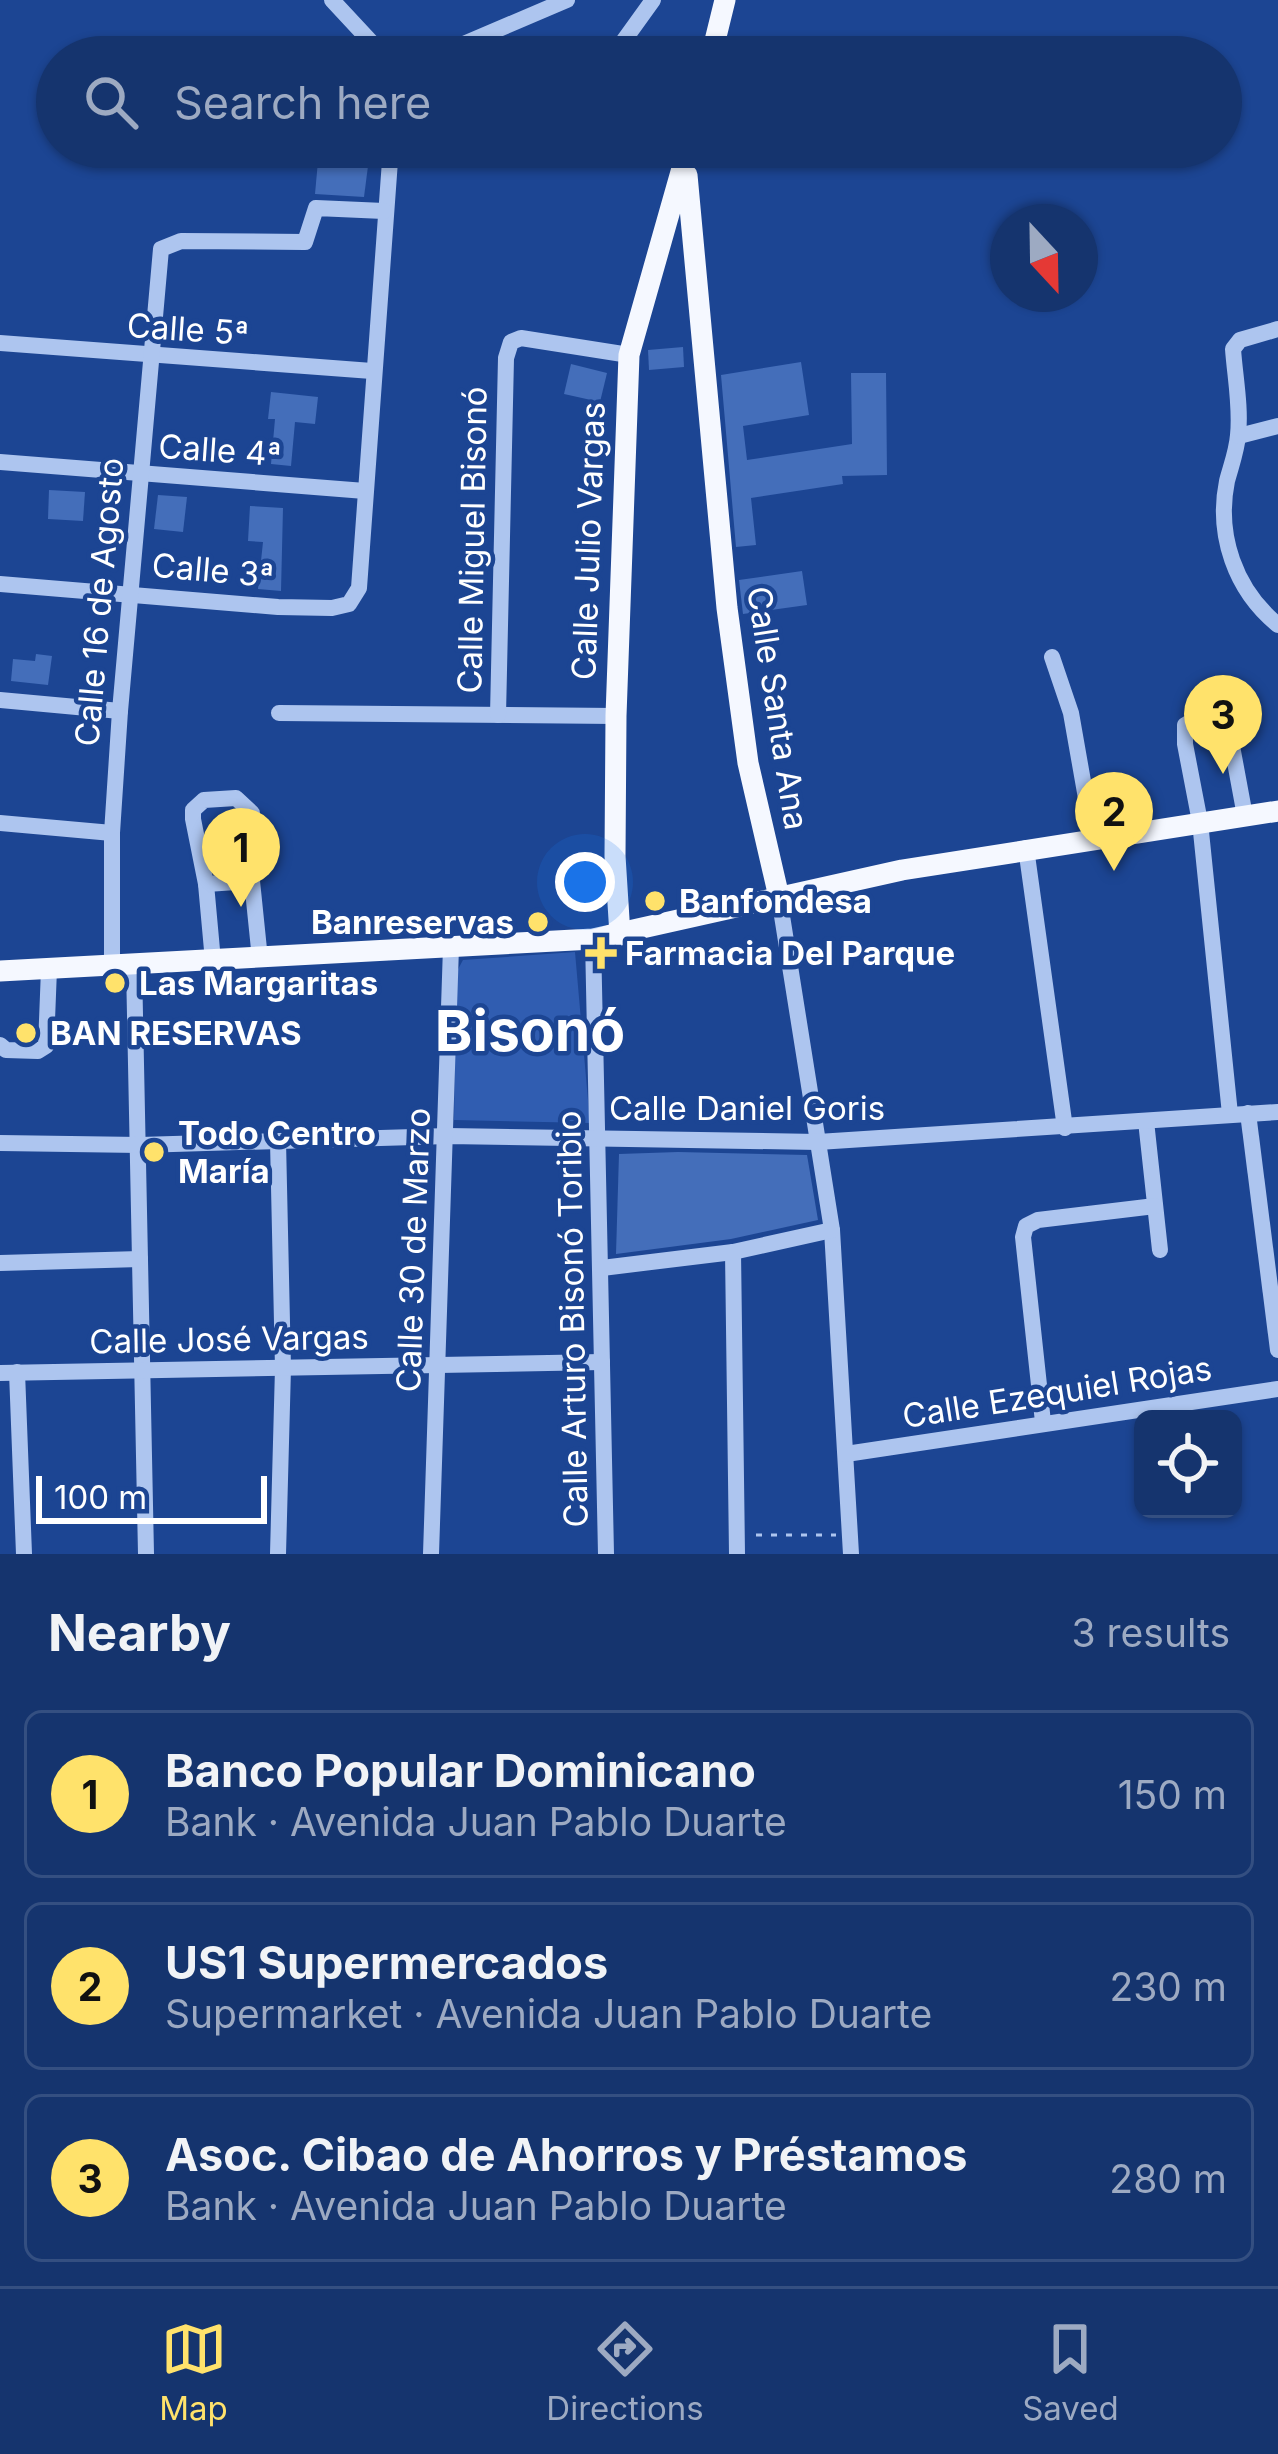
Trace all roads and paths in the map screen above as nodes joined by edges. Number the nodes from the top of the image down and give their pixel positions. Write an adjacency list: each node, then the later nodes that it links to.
1 (332, 0): 5 (street)
2 (567, 0): 6 (street)
3 (652, 0): 7 (street)
4 (724, 0): 8 (main road)
5 (366, 36)
6 (485, 36)
7 (627, 36)
8 (716, 36)
9 (389, 168): 12 (street)
10 (682, 168): 13 (main road, Calle Julio Vargas)
11 (688, 168): 14 (main road, Calle Santa Ana)
12 (384, 211): 18 (street, Calle 16 de Agosto); 19 (street)
13 (654, 268): 14 (main road); 17 (main road, Calle Julio Vargas)
14 (693, 274): 43 (main road, Calle Santa Ana)
15 (1278, 329): 21 (street)
16 (0, 343): 18 (street, Calle 5ª)
17 (629, 355): 32 (street, Calle Miguel Bisonó); 33 (main road, Calle Julio Vargas)
18 (151, 357): 19 (street, Calle 5ª); 23 (street, Calle 16 de Agosto)
19 (372, 371): 24 (street)
20 (1278, 426): 21 (street)
21 (1239, 436): 27 (street)
22 (0, 462): 23 (street, Calle 4ª)
23 (139, 474): 24 (street, Calle 4ª); 26 (street, Calle 16 de Agosto)
24 (365, 491): 26 (street, Calle 3ª)
25 (0, 584): 26 (street, Calle 3ª)
26 (130, 592): 30 (street, Calle 16 de Agosto)
27 (1278, 626)
28 (1052, 657): 39 (street)
29 (0, 700): 30 (street)
30 (120, 711): 38 (street, Calle 16 de Agosto)
31 (279, 713): 32 (street)
32 (498, 715): 33 (street)
33 (616, 716): 44 (main road, Calle Julio Vargas)
34 (1278, 811): 35 (main road)
35 (1245, 816): 36 (main road); 36 (street)
36 (1200, 822): 39 (main road); 54 (street)
37 (0, 823): 38 (street)
38 (112, 833): 49 (street, Calle 16 de Agosto)
39 (1094, 838): 40 (main road)
40 (1026, 848): 43 (main road); 56 (street)
41 (252, 881): 42 (street); 42 (street); 47 (street)
42 (206, 884): 48 (street)
43 (778, 898): 44 (main road); 60 (street, Calle Santa Ana)
44 (620, 935): 45 (main road)
45 (592, 939): 46 (main road); 58 (street, Calle Arturo Bisonó Toribio)
46 (451, 947): 47 (main road); 57 (street, Calle 30 de Marzo)
47 (260, 958): 48 (main road)
48 (213, 961): 49 (main road)
49 (123, 966): 50 (main road); 62 (street, Calle 16 de Agosto)
50 (49, 969): 51 (main road); 52 (street)
51 (0, 971)
52 (0, 1045)
53 (1278, 1112): 54 (street, Calle Daniel Goris)
54 (1239, 1114): 55 (street, Calle Daniel Goris); 63 (street)
55 (1146, 1121): 56 (street, Calle Daniel Goris); 64 (street)
56 (1065, 1128): 60 (street, Calle Daniel Goris)
57 (448, 1136): 58 (street, Calle Daniel Goris); 59 (street, Calle Daniel Goris); 73 (street, Calle 30 de Marzo)
58 (599, 1139): 60 (street, Calle Daniel Goris); 70 (street, Calle Arturo Bisonó Toribio)
59 (278, 1141): 62 (street, Calle Daniel Goris); 74 (street)
60 (818, 1142): 65 (street, Calle Santa Ana)
61 (0, 1143): 62 (street, Calle Daniel Goris)
62 (140, 1145): 68 (street, Calle 16 de Agosto)
63 (1268, 1196): 71 (street)
64 (1155, 1206): 66 (street); 78 (street)
65 (832, 1229): 67 (street); 79 (street, Calle Santa Ana)
66 (1160, 1250)
67 (733, 1252): 70 (street); 80 (street)
68 (140, 1259): 69 (street); 75 (street, Calle 16 de Agosto)
69 (0, 1263)
70 (602, 1268): 72 (street, Calle Arturo Bisonó Toribio)
71 (1278, 1350)
72 (602, 1362): 73 (street, Calle José Vargas); 86 (street, Calle Arturo Bisonó Toribio)
73 (440, 1366): 74 (street, Calle José Vargas); 85 (street, Calle 30 de Marzo)
74 (283, 1368): 75 (street, Calle José Vargas); 84 (street)
75 (145, 1370): 76 (street, Calle José Vargas); 83 (street, Calle 16 de Agosto)
76 (8, 1372): 82 (street)
77 (1278, 1389): 78 (street, Calle Ezequiel Rojas)
78 (1043, 1422): 79 (street, Calle Ezequiel Rojas)
79 (846, 1454): 81 (street, Calle Santa Ana)
80 (737, 1545): 81 (path)
81 (850, 1545)
82 (24, 1554)
83 (146, 1554)
84 (278, 1554)
85 (431, 1554)
86 (606, 1554)

